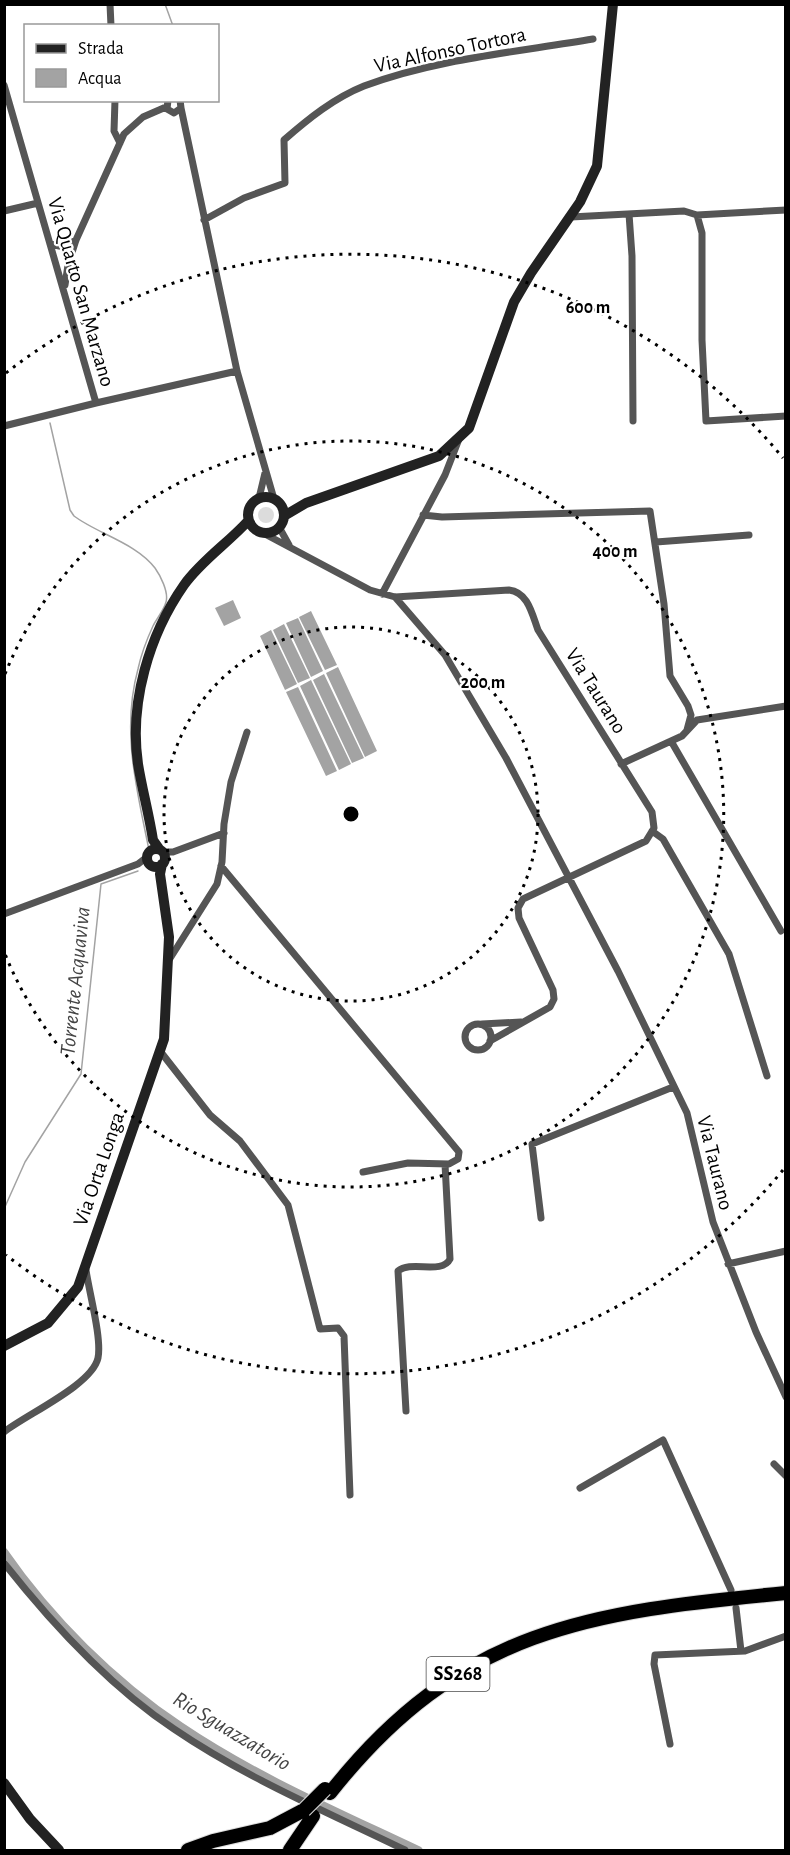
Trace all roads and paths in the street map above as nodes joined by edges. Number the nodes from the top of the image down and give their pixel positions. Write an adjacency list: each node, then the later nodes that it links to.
1 (110, 4): 3 (street)
2 (613, 4): 16 (street)
3 (111, 24)
4 (593, 39): 17 (street, Via Alfonso Tortora)
5 (4, 85): 11 (street, Via Quarto San Marzano)
6 (115, 102): 10 (street)
7 (181, 104): 8 (street); 9 (street)
8 (169, 107): 9 (street); 10 (street)
9 (184, 130): 17 (street)
10 (120, 143): 18 (street)
11 (38, 203): 13 (street); 19 (street, Via Quarto San Marzano)
12 (786, 210): 15 (street)
13 (4, 211)
14 (629, 214): 15 (street); 16 (street); 24 (street)
15 (698, 215): 23 (street)
16 (571, 217): 26 (street)
17 (204, 220): 21 (street)
18 (76, 240): 19 (street); 20 (street)
19 (50, 244): 20 (street, Via Quarto San Marzano)
20 (64, 291): 22 (street, Via Quarto San Marzano)
21 (237, 371): 22 (street, Via Quarto San Marzano); 27 (street)
22 (96, 403): 25 (street)
23 (786, 416)
24 (633, 421)
25 (4, 426)
26 (459, 437): 30 (street); 31 (street)
27 (266, 471): 28 (street); 29 (street)
28 (259, 498): 29 (street); 33 (street)
29 (277, 502): 30 (street); 32 (street)
30 (297, 507): 32 (street)
31 (423, 515): 38 (street); 40 (street)
32 (284, 516): 34 (street)
33 (248, 521): 35 (street); 37 (street)
34 (279, 527): 35 (street); 39 (street)
35 (261, 533): 37 (street); 39 (street, Via Taurano)
36 (749, 535): 38 (street)
37 (231, 540): 49 (street)
38 (656, 542): 43 (street)
39 (289, 545): 40 (street, Via Taurano)
40 (382, 594): 41 (street, Via Taurano)
41 (395, 597): 46 (street, Via Taurano); 51 (street, Via Taurano)
42 (786, 706): 43 (street)
43 (687, 730): 45 (street)
44 (247, 732): 48 (street)
45 (671, 741): 46 (street); 53 (street)
46 (621, 764): 47 (street, Via Taurano)
47 (652, 831): 51 (street); 59 (street)
48 (224, 833): 49 (street); 50 (street)
49 (156, 860): 52 (street); 54 (street, Via Orta Longa)
50 (221, 866): 54 (street); 61 (street)
51 (568, 877): 55 (street); 60 (street, Via Taurano)
52 (4, 914)
53 (781, 931)
54 (169, 960): 58 (street, Via Orta Longa)
55 (523, 1022): 56 (street); 57 (street)
56 (482, 1024): 57 (street); 57 (street)
57 (490, 1041)
58 (160, 1051): 66 (street, Via Orta Longa); 76 (street)
59 (767, 1076)
60 (673, 1087): 63 (street); 65 (street, Via Taurano)
61 (445, 1164): 62 (street); 71 (street)
62 (363, 1172)
63 (541, 1218)
64 (786, 1251): 65 (street)
65 (728, 1264): 70 (street, Via Taurano)
66 (86, 1270): 67 (street, Via Orta Longa); 68 (street)
67 (89, 1293): 68 (street); 72 (street, Via Orta Longa)
68 (73, 1295): 69 (street)
69 (4, 1346)
70 (786, 1397)
71 (406, 1411)
72 (4, 1432)
73 (774, 1464): 74 (street)
74 (786, 1476)
75 (580, 1488): 78 (street)
76 (350, 1495)
77 (4, 1563): 90 (street)
78 (731, 1590)
79 (786, 1593): 85 (highway, SS268)
80 (736, 1608): 82 (street)
81 (786, 1636): 82 (street)
82 (741, 1651): 83 (street)
83 (670, 1744)
84 (4, 1783): 86 (street)
85 (308, 1813): 87 (highway, SS268); 88 (highway, SS268); 89 (highway, SS268)
86 (59, 1851)
87 (188, 1851)
88 (290, 1851)
89 (296, 1851)
90 (405, 1851)

